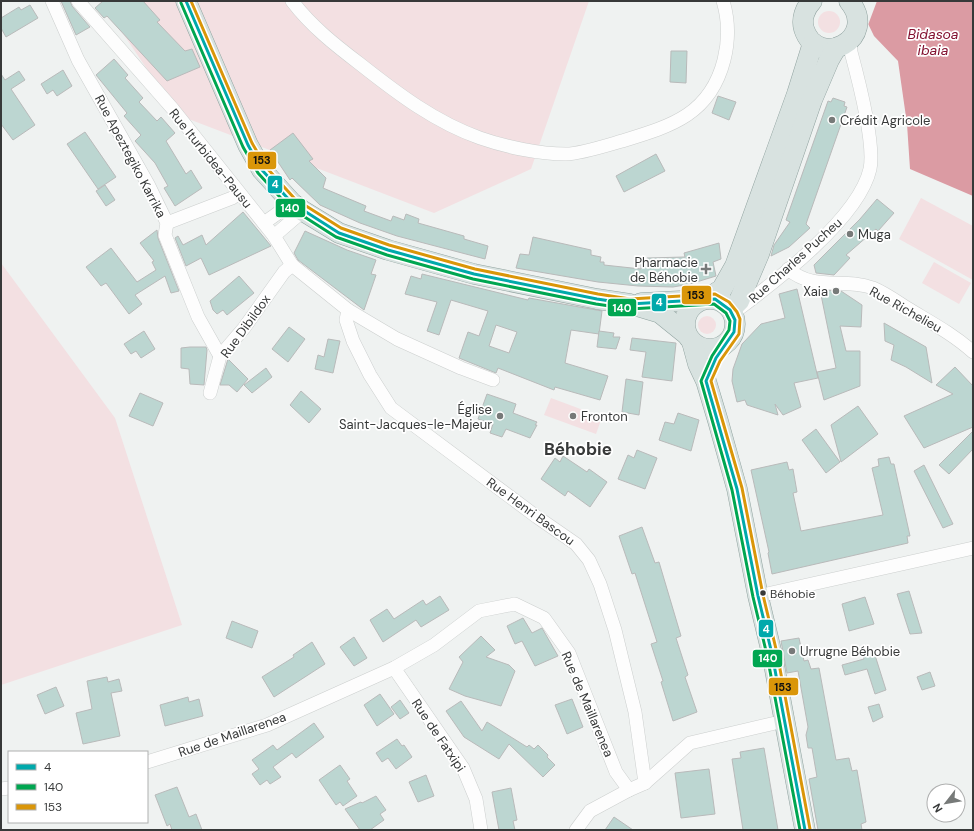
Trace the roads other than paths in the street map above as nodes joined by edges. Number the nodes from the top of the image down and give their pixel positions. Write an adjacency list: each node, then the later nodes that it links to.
1 (52, 1): 14 (street, Rue Apeztegiko Karrika)
2 (78, 1): 12 (street, Rue Iturbidea-Pausu)
3 (186, 1): 13 (main road)
4 (292, 1): 5 (street)
5 (723, 1)
6 (812, 1): 10 (main road)
7 (849, 1): 9 (main road)
8 (860, 1): 9 (main road)
9 (858, 22): 11 (main road)
10 (812, 43): 11 (main road); 19 (main road)
11 (843, 45): 18 (street, Rue Charles Pucheu); 22 (main road)
12 (239, 193): 14 (street); 15 (street, Rue Iturbidea-Pausu)
13 (297, 207): 15 (street); 16 (street); 20 (main road)
14 (167, 223): 26 (street, Rue Apeztegiko Karrika)
15 (264, 223): 16 (street, Rue Iturbidea-Pausu)
16 (274, 236): 17 (street, Rue Iturbidea-Pausu)
17 (288, 268): 21 (street, Rue Iturbidea-Pausu); 26 (street, Rue Dibildox)
18 (788, 269): 22 (street, Rue Charles Pucheu); 25 (street, Rue Richelieu)
19 (704, 299): 20 (main road); 22 (main road); 23 (main road)
20 (630, 304): 23 (main road)
21 (348, 310): 27 (street, Rue Iturbidea-Pausu); 35 (street, Rue Henri Bascou)
22 (732, 311): 24 (main road)
23 (689, 338): 24 (main road); 28 (main road)
24 (726, 344): 28 (main road)
25 (973, 352)
26 (220, 356): 29 (street, Rue Dibildox)
27 (494, 380)
28 (706, 381): 31 (main road)
29 (210, 393)
30 (973, 548): 31 (street)
31 (758, 596): 33 (main road)
32 (394, 668): 34 (street, Rue de Maillarenea); 36 (street, Rue de Maillarenea); 37 (street, Rue de Fatxipi)
33 (784, 721): 35 (street); 39 (main road)
34 (148, 762)
35 (645, 783): 36 (street)
36 (629, 790): 38 (street)
37 (481, 830)
38 (576, 830)
39 (805, 830)

